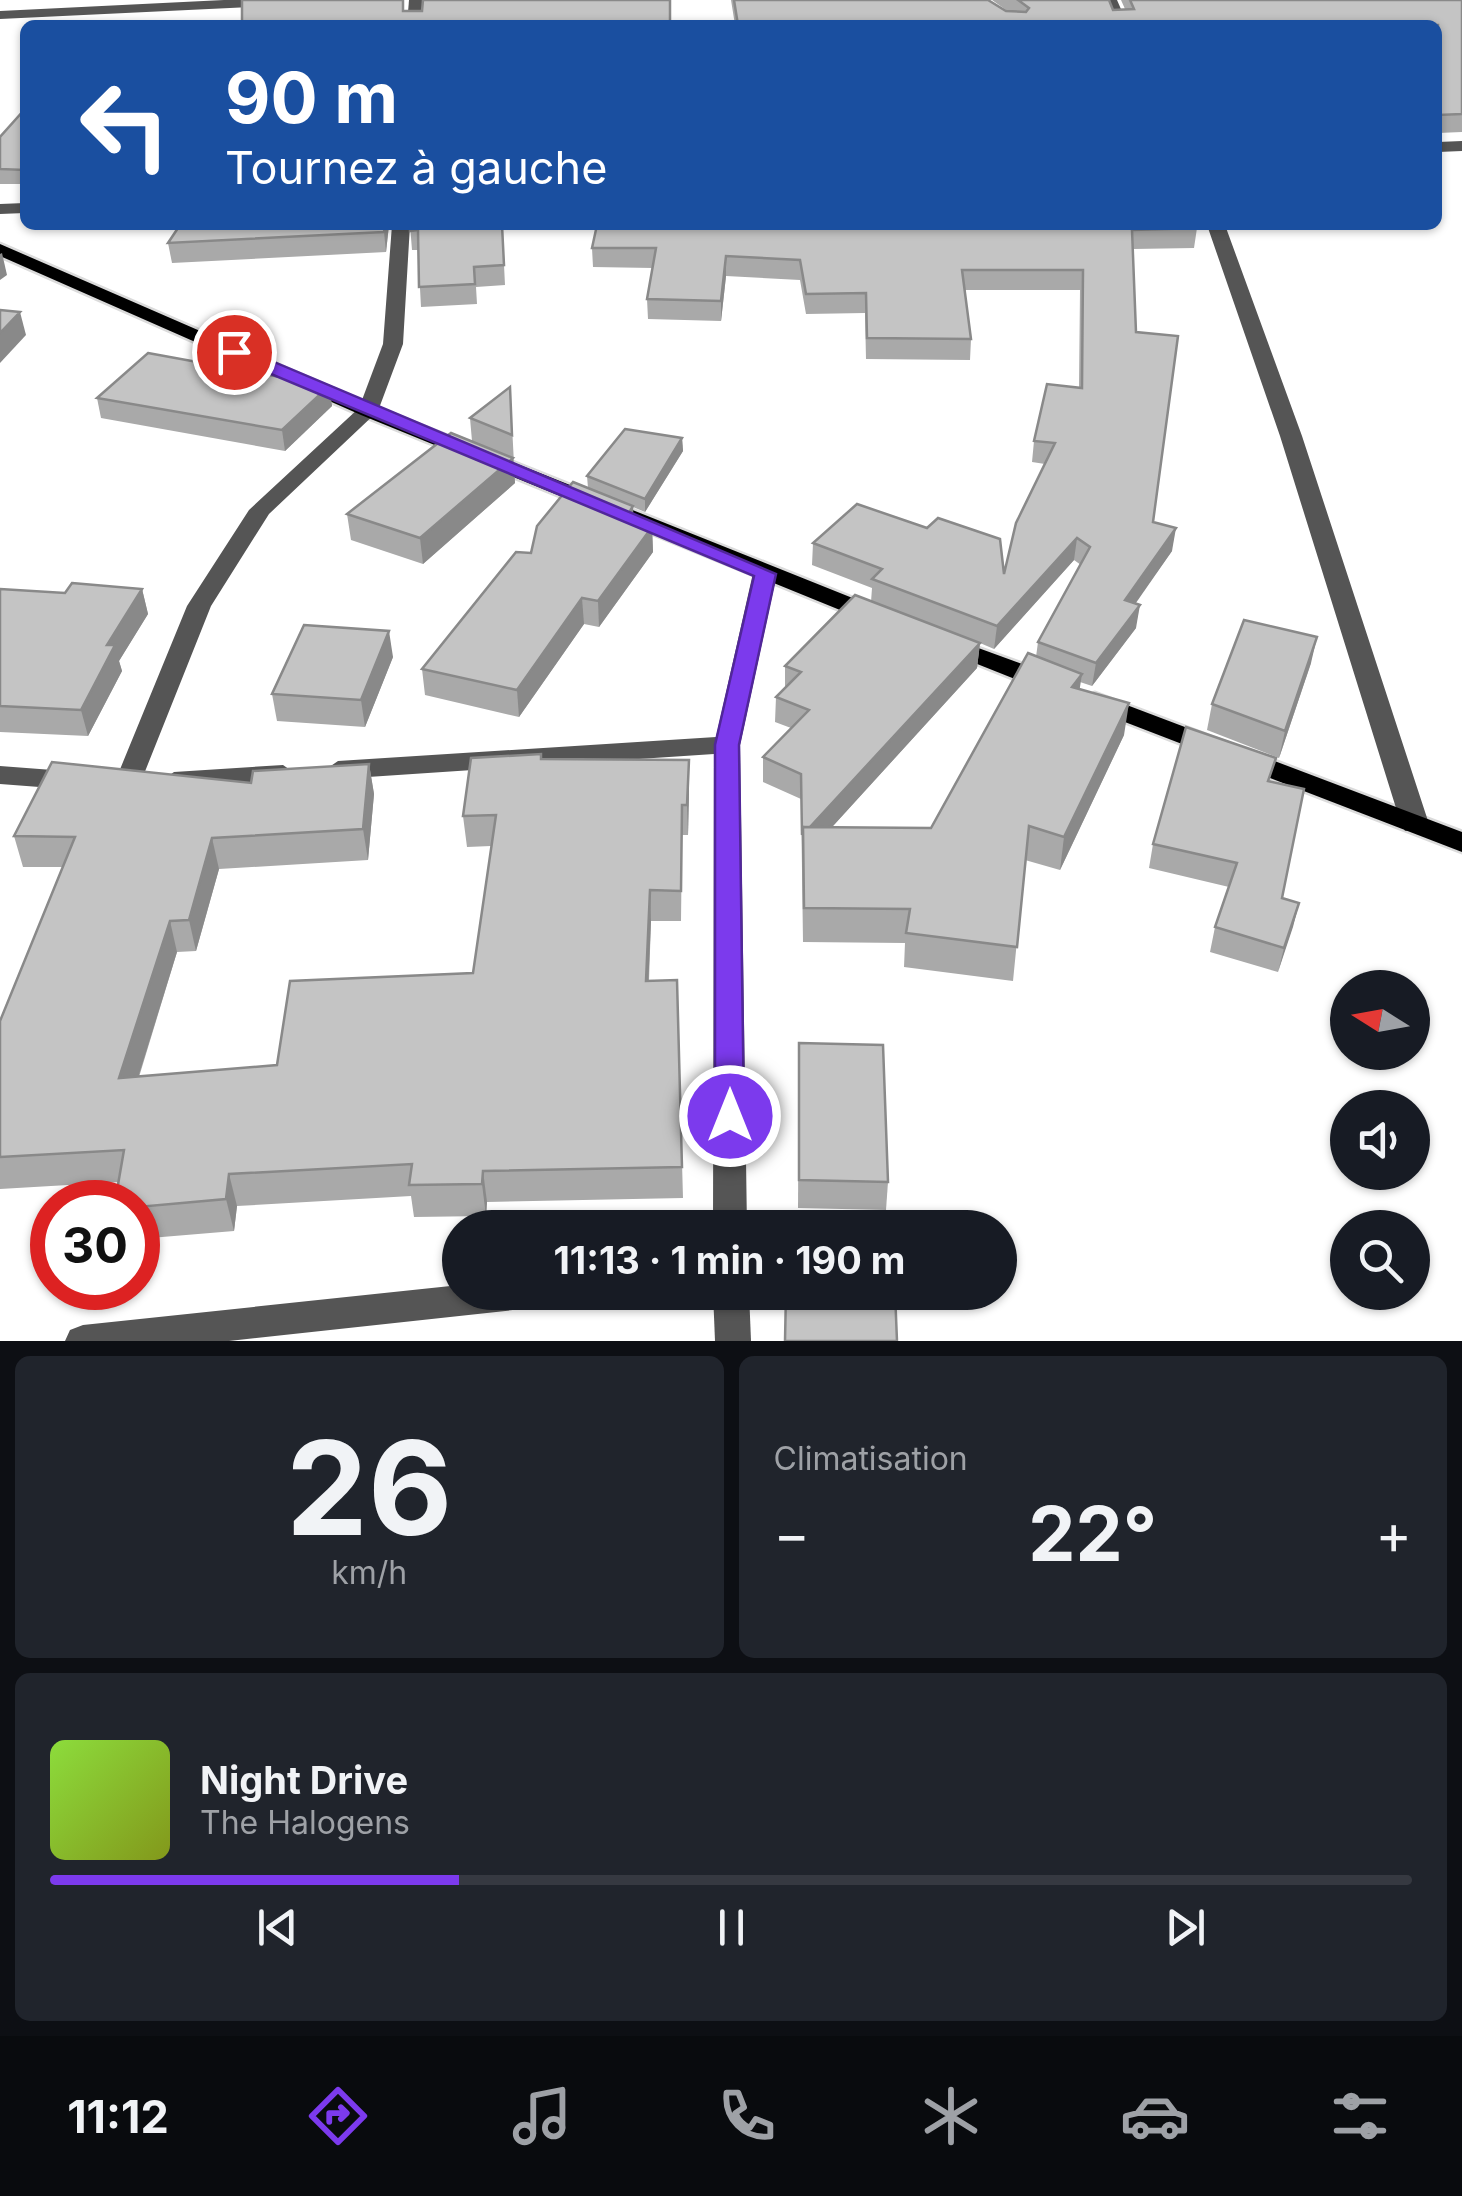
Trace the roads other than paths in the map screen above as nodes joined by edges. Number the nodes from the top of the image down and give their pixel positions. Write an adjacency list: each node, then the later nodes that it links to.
1 (313, 0): 2 (street)
2 (0, 16)
3 (401, 230): 6 (street)
4 (1218, 230): 13 (street)
5 (0, 249): 6 (main road)
6 (368, 411): 7 (main road); 12 (street)
7 (765, 574): 8 (main road); 10 (street)
8 (895, 624)
9 (932, 638): 13 (main road)
10 (727, 745): 12 (street); 15 (street)
11 (0, 775): 12 (street)
12 (128, 784)
13 (1415, 824): 14 (main road)
14 (1462, 842)
15 (730, 1210)
16 (442, 1303): 18 (street)
17 (732, 1310): 19 (street)
18 (84, 1341)
19 (733, 1341)

